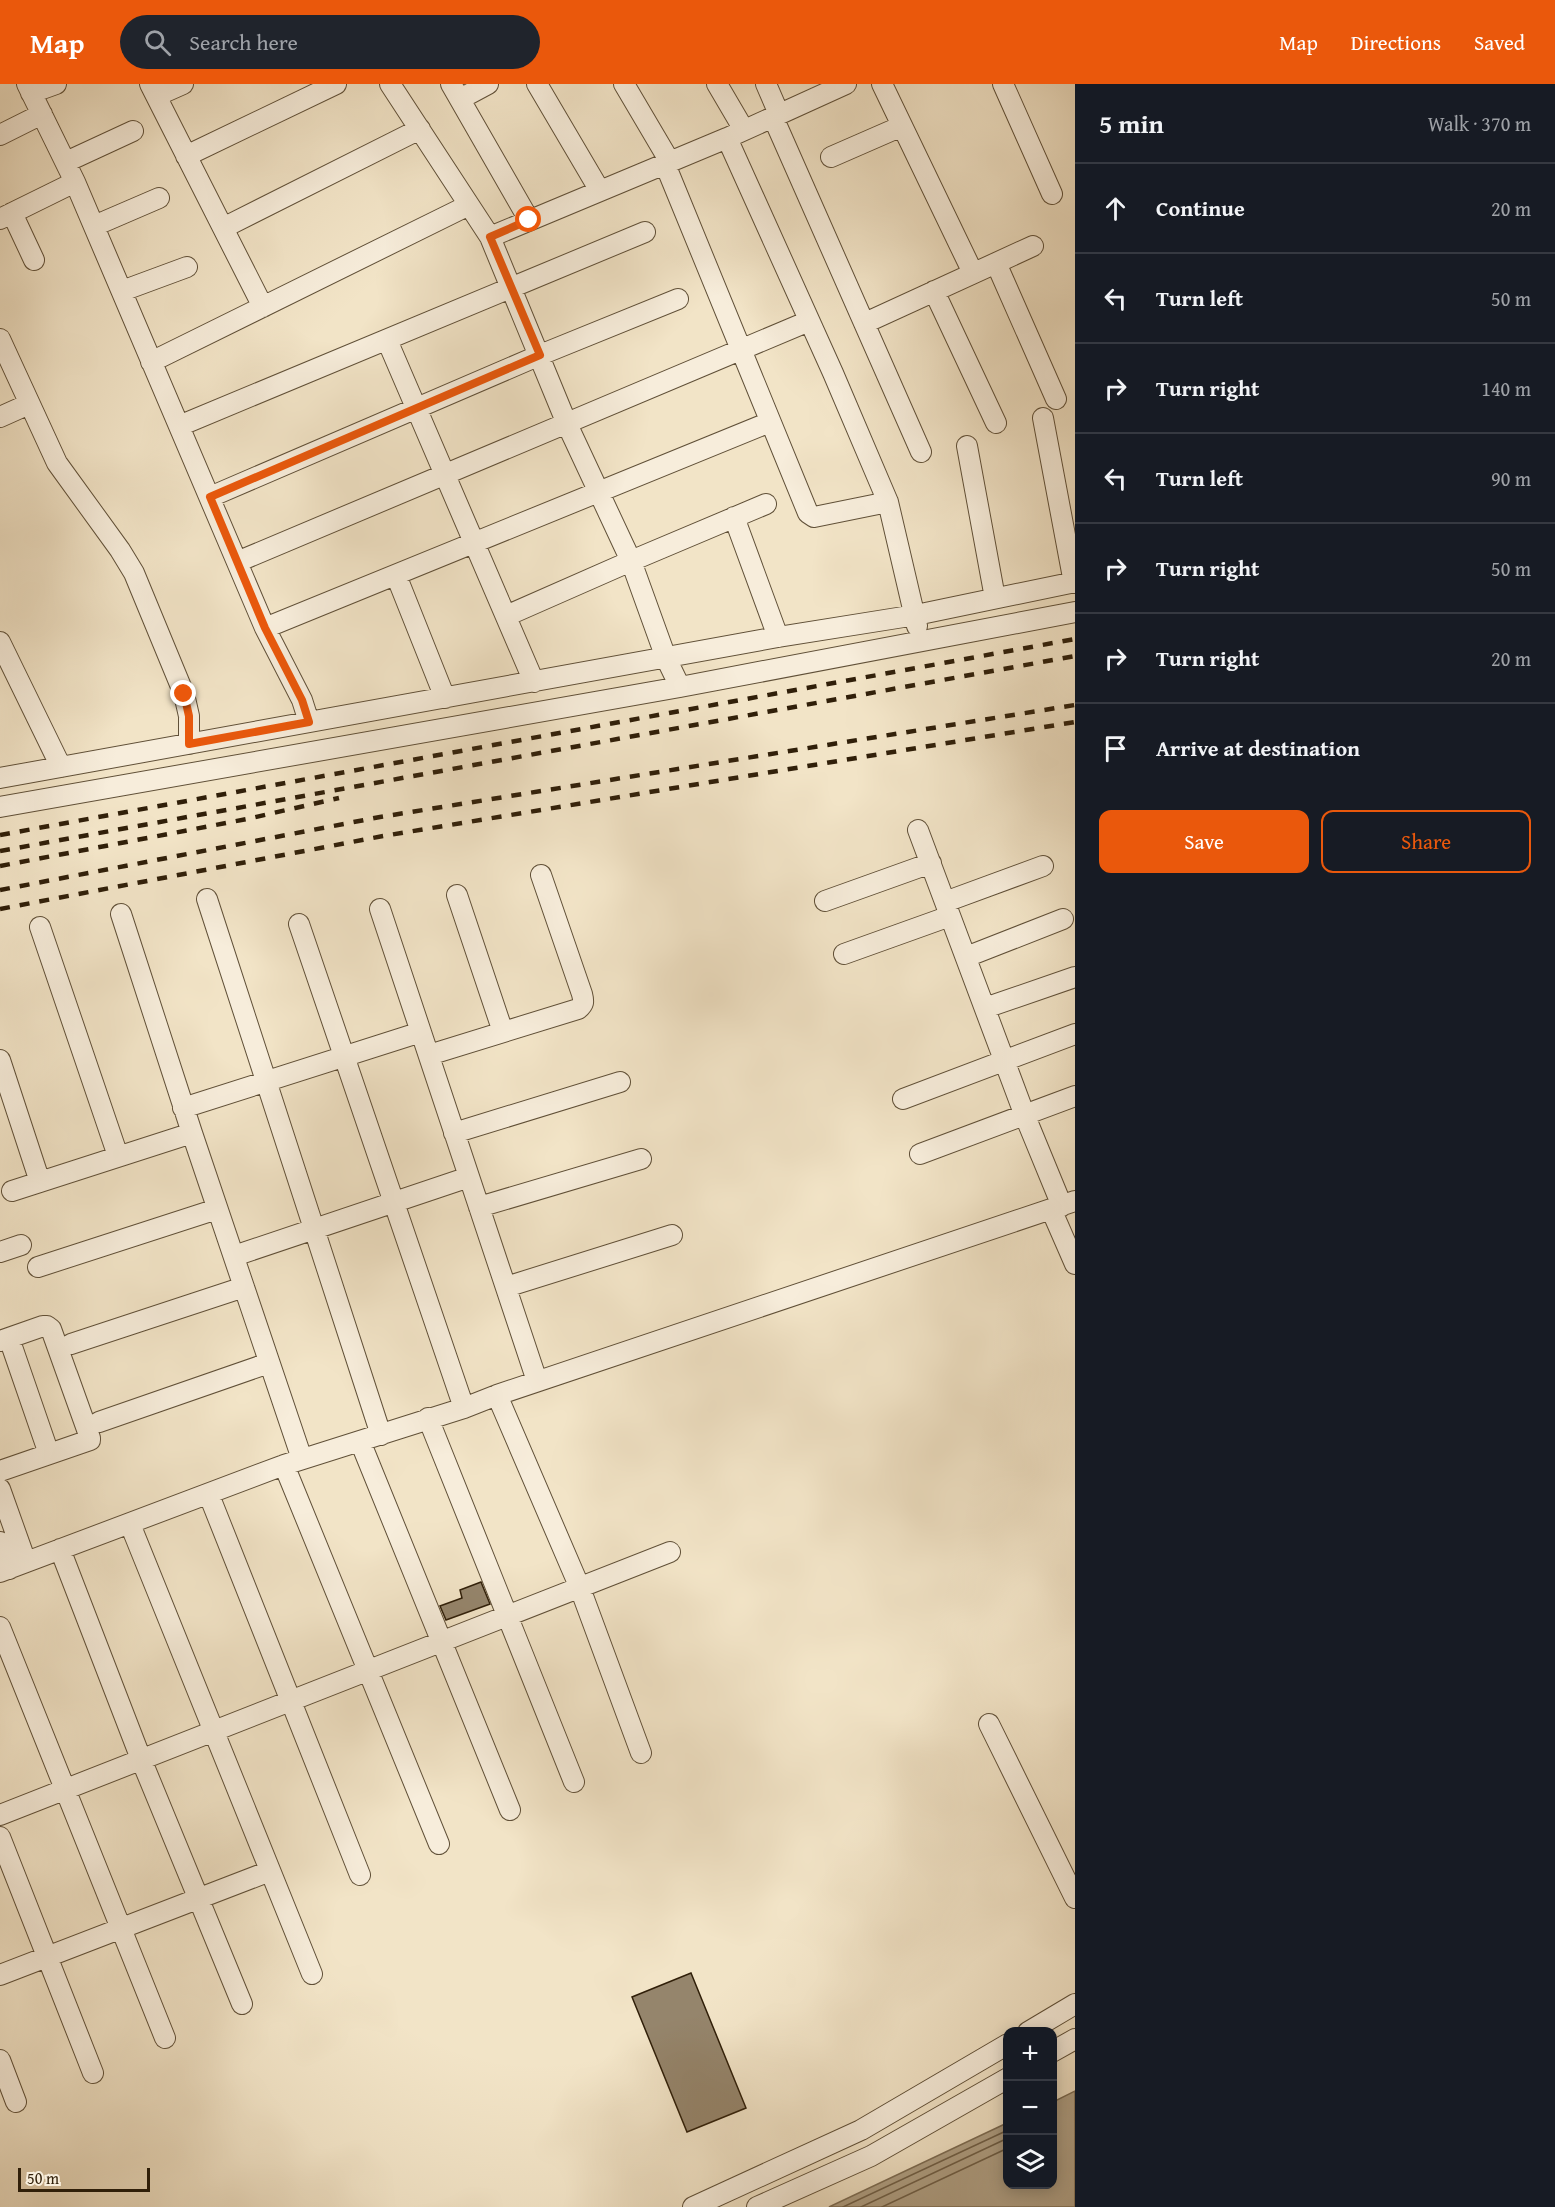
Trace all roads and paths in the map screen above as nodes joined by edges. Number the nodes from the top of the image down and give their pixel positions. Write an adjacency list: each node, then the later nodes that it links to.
1 (56, 84): 13 (street)
2 (183, 84): 14 (street)
3 (336, 84): 23 (street)
4 (390, 84): 19 (street)
5 (488, 84): 15 (street)
6 (537, 84): 28 (street)
7 (624, 84): 26 (street)
8 (717, 84): 21 (street)
9 (766, 84): 17 (street)
10 (846, 84): 17 (street)
11 (882, 84): 18 (street)
12 (1003, 84): 29 (street)
13 (29, 89): 16 (street)
14 (153, 90): 23 (street)
15 (456, 92): 33 (street)
16 (42, 114): 22 (street); 25 (street)
17 (776, 116): 21 (street); 49 (street)
18 (902, 126): 24 (street); 42 (street)
19 (420, 129): 31 (street); 35 (street)
20 (133, 130): 25 (street)
21 (735, 134): 26 (street); 48 (street)
22 (0, 135)
23 (186, 156): 35 (street)
24 (831, 157)
25 (66, 162): 27 (street)
26 (668, 163): 28 (street); 52 (street)
27 (75, 182): 32 (street); 34 (street)
28 (600, 191): 33 (street)
29 (1052, 194)
30 (159, 198): 34 (street)
31 (469, 205): 37 (street); 47 (street)
32 (6, 216): 39 (street)
33 (529, 220): 37 (street)
34 (94, 226): 44 (street)
35 (223, 228): 47 (street)
36 (645, 232): 43 (street)
37 (490, 237): 43 (street)
38 (1033, 246): 40 (street)
39 (33, 260)
40 (996, 263): 42 (street); 55 (street)
41 (187, 267): 44 (street)
42 (973, 273): 45 (street)
43 (511, 288): 51 (street); 53 (street)
44 (122, 291): 54 (street)
45 (934, 291): 49 (street); 61 (street)
46 (678, 299): 53 (street)
47 (263, 307): 54 (street)
48 (809, 321): 52 (street); 69 (street)
49 (864, 323): 65 (street)
50 (0, 339): 56 (street)
51 (387, 340): 57 (street); 63 (street)
52 (741, 349): 60 (street); 62 (street)
53 (540, 355): 57 (street); 62 (street)
54 (152, 362): 63 (street)
55 (1056, 399)
56 (29, 404): 58 (street); 90 (street)
57 (416, 408): 66 (street); 68 (street)
58 (0, 417)
59 (1043, 418): 76 (street)
60 (770, 422): 67 (street); 69 (street)
61 (996, 423)
62 (567, 424): 66 (street); 67 (street)
63 (179, 426): 68 (street)
64 (967, 446): 77 (street)
65 (921, 452)
66 (445, 475): 72 (street); 74 (street)
67 (599, 492): 72 (street); 73 (street)
68 (210, 497): 74 (street)
69 (888, 502): 79 (street)
70 (766, 504): 71 (street)
71 (734, 518): 73 (street); 82 (street)
72 (474, 543): 75 (street); 80 (street)
73 (631, 561): 80 (street); 85 (street)
74 (237, 562): 81 (street)
75 (396, 575): 81 (street); 88 (street)
76 (1075, 583): 77 (street)
77 (995, 598): 79 (street)
78 (1075, 612): 84 (street)
79 (916, 615): 82 (street); 84 (street)
80 (506, 616): 86 (street)
81 (265, 628): 89 (street)
82 (778, 637): 85 (street)
83 (0, 642): 91 (street)
84 (918, 642): 87 (street)
85 (666, 658): 86 (street); 87 (street)
86 (534, 682): 88 (street)
87 (680, 687): 93 (street)
88 (446, 698): 89 (street)
89 (309, 722): 90 (street)
90 (189, 744): 91 (street)
91 (61, 767): 92 (street)
92 (6, 777): 93 (street)
93 (9, 806)
94 (918, 830): 95 (street)
95 (930, 863): 100 (street); 102 (street)
96 (1043, 866): 102 (street)
97 (541, 875): 112 (street)
98 (458, 895): 112 (street)
99 (207, 899): 118 (street)
100 (825, 901)
101 (380, 909): 111 (street)
102 (948, 909): 107 (street); 108 (street)
103 (121, 914): 122 (street)
104 (1064, 919): 108 (street)
105 (299, 924): 115 (street)
106 (40, 927): 127 (street)
107 (844, 954)
108 (966, 957): 110 (street)
109 (1075, 976): 110 (street)
110 (985, 1008): 117 (street)
111 (421, 1032): 114 (street); 115 (street)
112 (503, 1032): 114 (street)
113 (1075, 1034): 117 (street)
114 (429, 1055): 125 (street)
115 (345, 1057): 118 (street); 132 (street)
116 (0, 1060): 130 (street)
117 (1005, 1061): 121 (street); 123 (street)
118 (266, 1082): 122 (street); 136 (street)
119 (620, 1082): 125 (street)
120 (1075, 1096): 123 (street)
121 (903, 1099)
122 (183, 1108): 124 (street)
123 (1025, 1116): 126 (street); 133 (street)
124 (192, 1133): 127 (street); 135 (street)
125 (454, 1133): 129 (street)
126 (920, 1154)
127 (118, 1156): 130 (street)
128 (641, 1160): 134 (street)
129 (469, 1177): 132 (street); 134 (street)
130 (40, 1182): 131 (street)
131 (12, 1191)
132 (394, 1203): 136 (street); 151 (street)
133 (1063, 1205): 141 (street); 149 (street)
134 (479, 1207): 144 (street)
135 (218, 1209): 140 (street); 142 (street)
136 (314, 1229): 140 (street); 154 (street)
137 (672, 1235): 144 (street)
138 (21, 1245): 139 (street)
139 (0, 1252)
140 (234, 1256): 143 (street)
141 (1075, 1264)
142 (38, 1267)
143 (244, 1287): 147 (street); 148 (street)
144 (506, 1287): 149 (street)
145 (44, 1313): 146 (street)
146 (3, 1336): 156 (street); 156 (street)
147 (71, 1344)
148 (269, 1363): 153 (street); 157 (street)
149 (537, 1381): 150 (street)
150 (497, 1395): 151 (street); 166 (street)
151 (464, 1407): 152 (street)
152 (428, 1418): 154 (street); 167 (street)
153 (99, 1422)
154 (381, 1435): 155 (street)
155 (360, 1441): 157 (street); 169 (street)
156 (49, 1454): 158 (street)
157 (293, 1462): 160 (street); 170 (street)
158 (2, 1465)
159 (0, 1489): 165 (street)
160 (209, 1495): 161 (street); 171 (street)
161 (130, 1524): 163 (street); 173 (street)
162 (0, 1542): 165 (street)
163 (60, 1549): 165 (street); 175 (street)
164 (670, 1552): 166 (street)
165 (12, 1568)
166 (580, 1588): 167 (street); 174 (street)
167 (508, 1616): 169 (street); 176 (street)
168 (0, 1627): 177 (street)
169 (442, 1642): 170 (street); 178 (street)
170 (368, 1671): 171 (street); 181 (street)
171 (291, 1701): 173 (street); 183 (street)
172 (989, 1724): 184 (street)
173 (214, 1731): 175 (street); 182 (street)
174 (641, 1753)
175 (141, 1760): 177 (street); 185 (street)
176 (574, 1782)
177 (65, 1789): 179 (street); 186 (street)
178 (510, 1810)
179 (0, 1815)
180 (0, 1837): 187 (street)
181 (439, 1844)
182 (270, 1871): 185 (street); 188 (street)
183 (360, 1875)
184 (1075, 1898)
185 (198, 1899): 186 (street); 190 (street)
186 (121, 1928): 187 (street); 193 (street)
187 (47, 1957): 189 (street); 198 (street)
188 (312, 1974)
189 (0, 1975)
190 (242, 2004)
191 (1075, 2004): 192 (street)
192 (1035, 2027)
193 (165, 2038)
194 (1075, 2038): 196 (street)
195 (1003, 2047): 201 (street)
196 (1057, 2049)
197 (0, 2060): 200 (street)
198 (93, 2073)
199 (1003, 2081): 202 (street)
200 (16, 2102)
201 (693, 2207)
202 (757, 2207)

